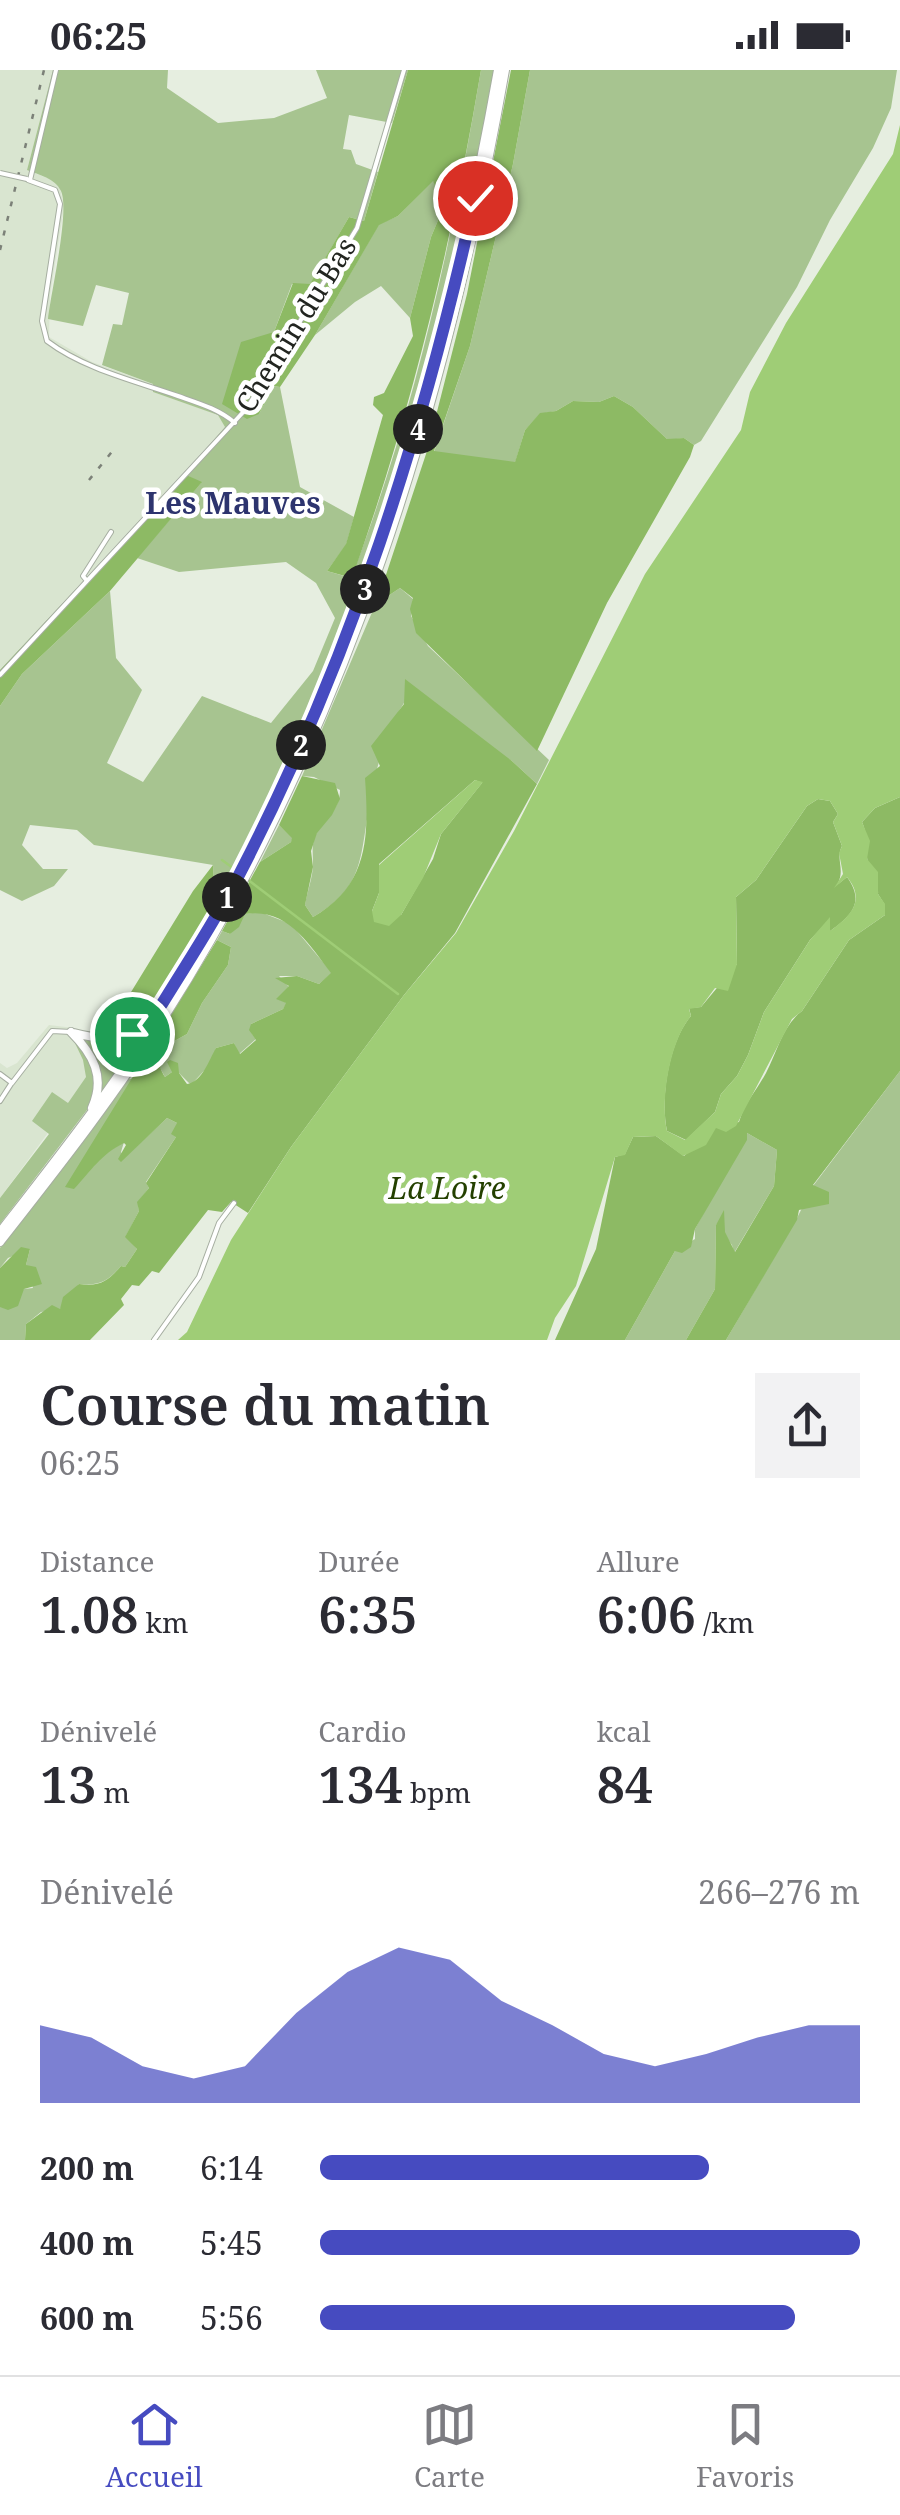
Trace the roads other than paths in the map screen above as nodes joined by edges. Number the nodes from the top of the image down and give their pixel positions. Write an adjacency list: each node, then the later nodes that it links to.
1 (56, 70): 5 (street)
2 (404, 70): 6 (street, Chemin du Bas)
3 (501, 70): 10 (main road); 17 (main road)
4 (0, 173): 5 (street, bridge)
5 (28, 180): 6 (street)
6 (235, 423): 8 (street, Chemin du Bas)
7 (111, 532): 8 (street)
8 (88, 581): 9 (street, Chemin du Bas)
9 (0, 674)
10 (212, 925): 11 (main road); 16 (main road)
11 (71, 1032): 13 (street); 16 (main road)
12 (0, 1074): 13 (street)
13 (12, 1083): 14 (street)
14 (0, 1101)
15 (234, 1203): 18 (street)
16 (0, 1230)
17 (0, 1242)
18 (154, 1340)

